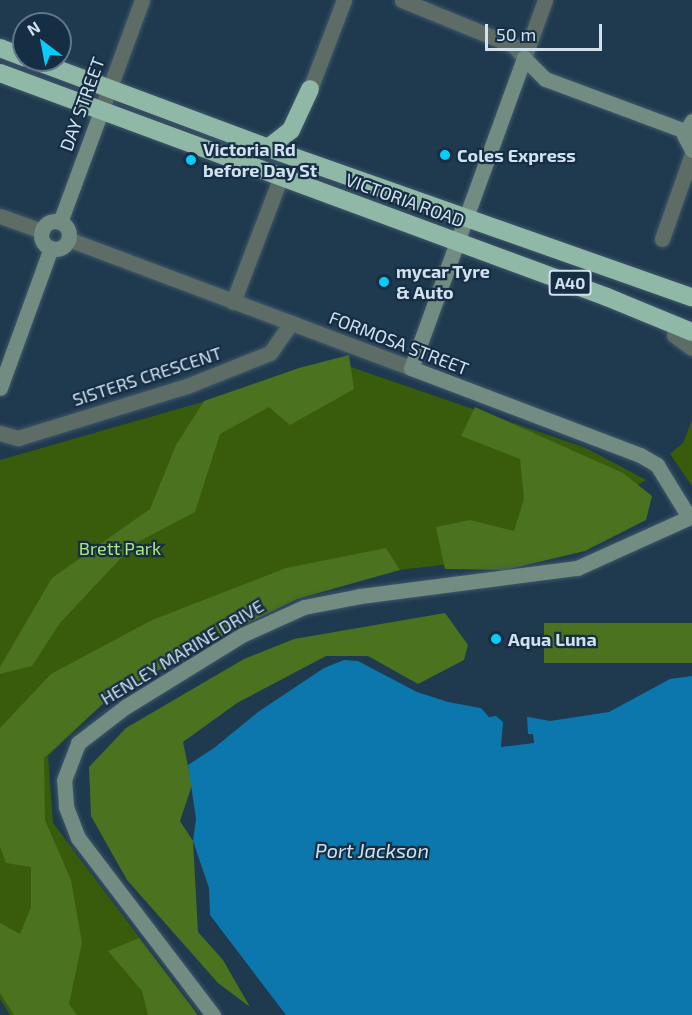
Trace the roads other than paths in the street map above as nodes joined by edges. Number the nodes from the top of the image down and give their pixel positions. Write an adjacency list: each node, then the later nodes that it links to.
1 (142, 0): 8 (street, DAY STREET)
2 (344, 0): 9 (street)
3 (402, 0): 5 (street)
4 (545, 0): 5 (street)
5 (524, 58): 11 (street); 16 (street)
6 (66, 72): 8 (highway, VICTORIA ROAD / A40)
7 (0, 74): 10 (highway, VICTORIA ROAD / A40)
8 (109, 88): 10 (street, DAY STREET); 12 (highway, VICTORIA ROAD / A40)
9 (310, 89): 12 (highway)
10 (101, 111): 14 (highway, VICTORIA ROAD / A40); 17 (street, DAY STREET)
11 (688, 126): 13 (street)
12 (268, 148): 16 (highway, VICTORIA ROAD / A40)
13 (692, 152): 20 (street)
14 (281, 176): 21 (highway, VICTORIA ROAD / A40); 24 (street)
15 (0, 216): 18 (street)
16 (466, 217): 21 (street); 23 (highway, VICTORIA ROAD / A40)
17 (60, 222): 18 (street); 19 (street)
18 (42, 231): 22 (street)
19 (68, 239): 22 (street); 24 (street, FORMOSA STREET)
20 (662, 239)
21 (458, 242): 26 (highway, VICTORIA ROAD / A40); 28 (street)
22 (51, 248): 29 (street)
23 (692, 297)
24 (233, 302): 25 (street, FORMOSA STREET)
25 (291, 323): 28 (street, FORMOSA STREET); 30 (street, SISTERS CRESCENT)
26 (683, 334): 27 (street)
27 (692, 348)
28 (411, 368): 31 (street, FORMOSA STREET)
29 (0, 388)
30 (0, 433)
31 (691, 517): 32 (street, HENLEY MARINE DRIVE)
32 (213, 1015)

